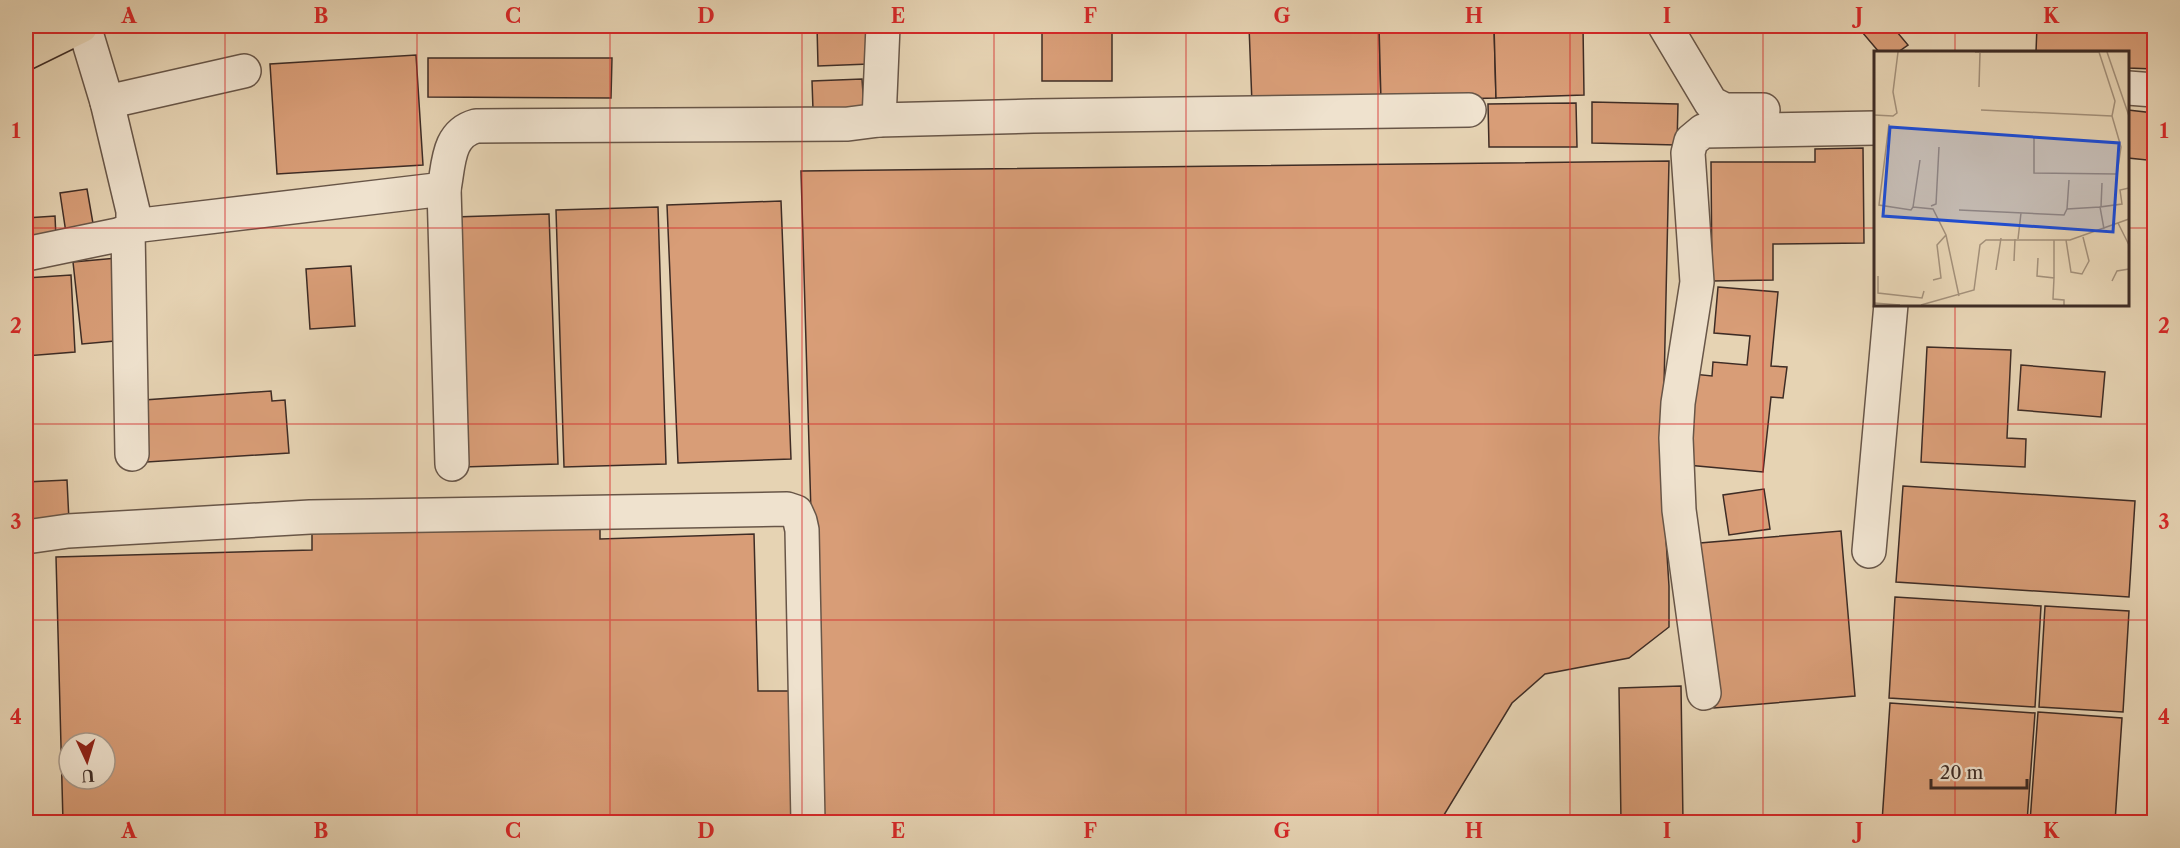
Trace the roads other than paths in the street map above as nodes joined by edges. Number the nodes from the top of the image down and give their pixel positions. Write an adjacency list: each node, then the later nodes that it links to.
1 (82, 26): 4 (main road); 8 (street)
2 (883, 26): 11 (street)
3 (1665, 26): 10 (street)
4 (26, 53)
5 (244, 71): 8 (street)
6 (2129, 88): 7 (street)
7 (2154, 90)
8 (107, 102): 14 (street)
9 (1469, 110): 11 (street)
10 (1874, 110)
11 (879, 120): 13 (street)
12 (1874, 128): 21 (street)
13 (444, 189): 14 (street); 18 (street)
14 (130, 228): 15 (street); 17 (street)
15 (26, 254)
16 (1891, 306): 20 (street)
17 (132, 454)
18 (452, 464)
19 (26, 537): 22 (street)
20 (1869, 550)
21 (1704, 693)
22 (808, 822)

